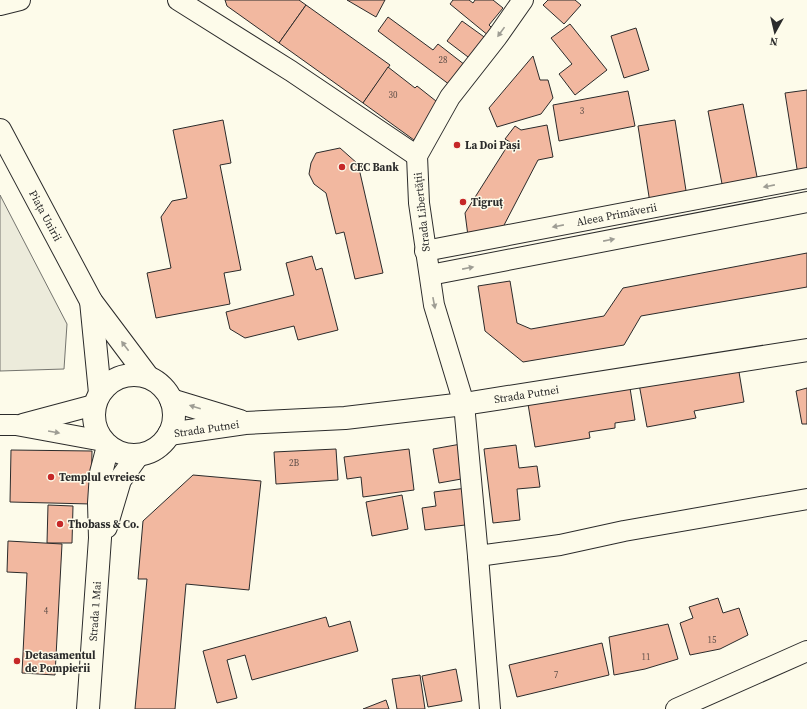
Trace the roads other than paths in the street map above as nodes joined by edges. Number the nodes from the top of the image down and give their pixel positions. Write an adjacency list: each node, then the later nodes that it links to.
1 (20, 0): 4 (street)
2 (178, 0): 6 (street)
3 (523, 0): 6 (street, one-way to 6)
4 (0, 5)
5 (0, 130): 11 (main road, Piața Unirii)
6 (417, 156): 9 (street, Strada Libertății)
7 (807, 178): 9 (street, Aleea Primăverii, one-way to 9)
8 (807, 202): 10 (street, one-way to 8)
9 (425, 251): 10 (street, Strada Libertății)
10 (430, 275): 16 (street, Strada Libertății, one-way to 16)
11 (92, 301): 13 (main road, Piața Unirii, one-way to 11); 14 (main road, Piața Unirii)
12 (807, 350): 16 (main road, Strada Putnei)
13 (148, 377): 14 (main road); 15 (main road)
14 (97, 399): 18 (street); 20 (main road)
15 (171, 400): 17 (main road, Strada Putnei, one-way to 15); 19 (main road)
16 (464, 404): 17 (main road, Strada Putnei); 24 (street, Strada Libertății)
17 (245, 423): 19 (main road, Strada Putnei)
18 (8, 425): 20 (street, one-way to 20)
19 (169, 434): 21 (main road)
20 (106, 443): 21 (main road); 23 (main road, Strada 1 Mai)
21 (138, 455): 23 (main road, Strada 1 Mai)
22 (807, 499): 24 (street)
23 (100, 538): 26 (main road, Strada 1 Mai)
24 (478, 556): 27 (street, Strada Libertății)
25 (807, 651): 28 (street)
26 (88, 709)
27 (490, 709)
28 (676, 709)

